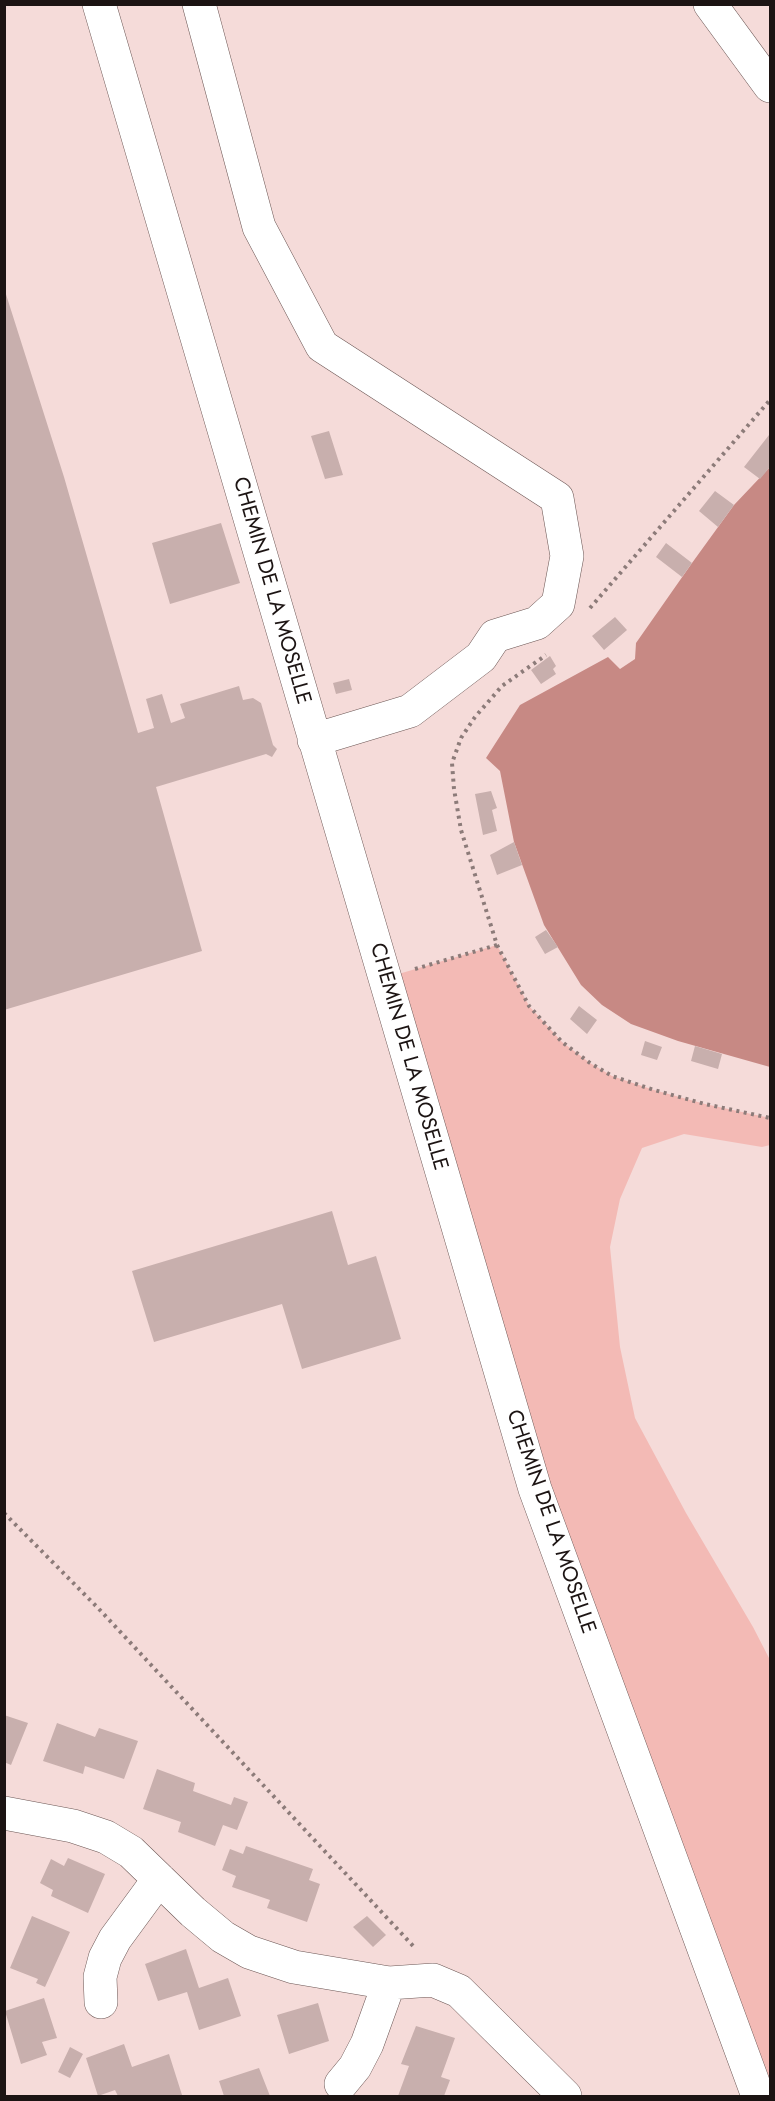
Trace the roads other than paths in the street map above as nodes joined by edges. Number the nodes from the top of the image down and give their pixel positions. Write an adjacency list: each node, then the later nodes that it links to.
1 (99, 4): 5 (street, CHEMIN DE LA MOSELLE)
2 (199, 4): 5 (street)
3 (710, 4): 4 (street)
4 (771, 86)
5 (314, 740): 12 (street, CHEMIN DE LA MOSELLE)
6 (4, 1813): 7 (street)
7 (159, 1880): 8 (street); 9 (street)
8 (389, 1983): 10 (street); 11 (street)
9 (101, 2002)
10 (341, 2084)
11 (565, 2097)
12 (758, 2097)

